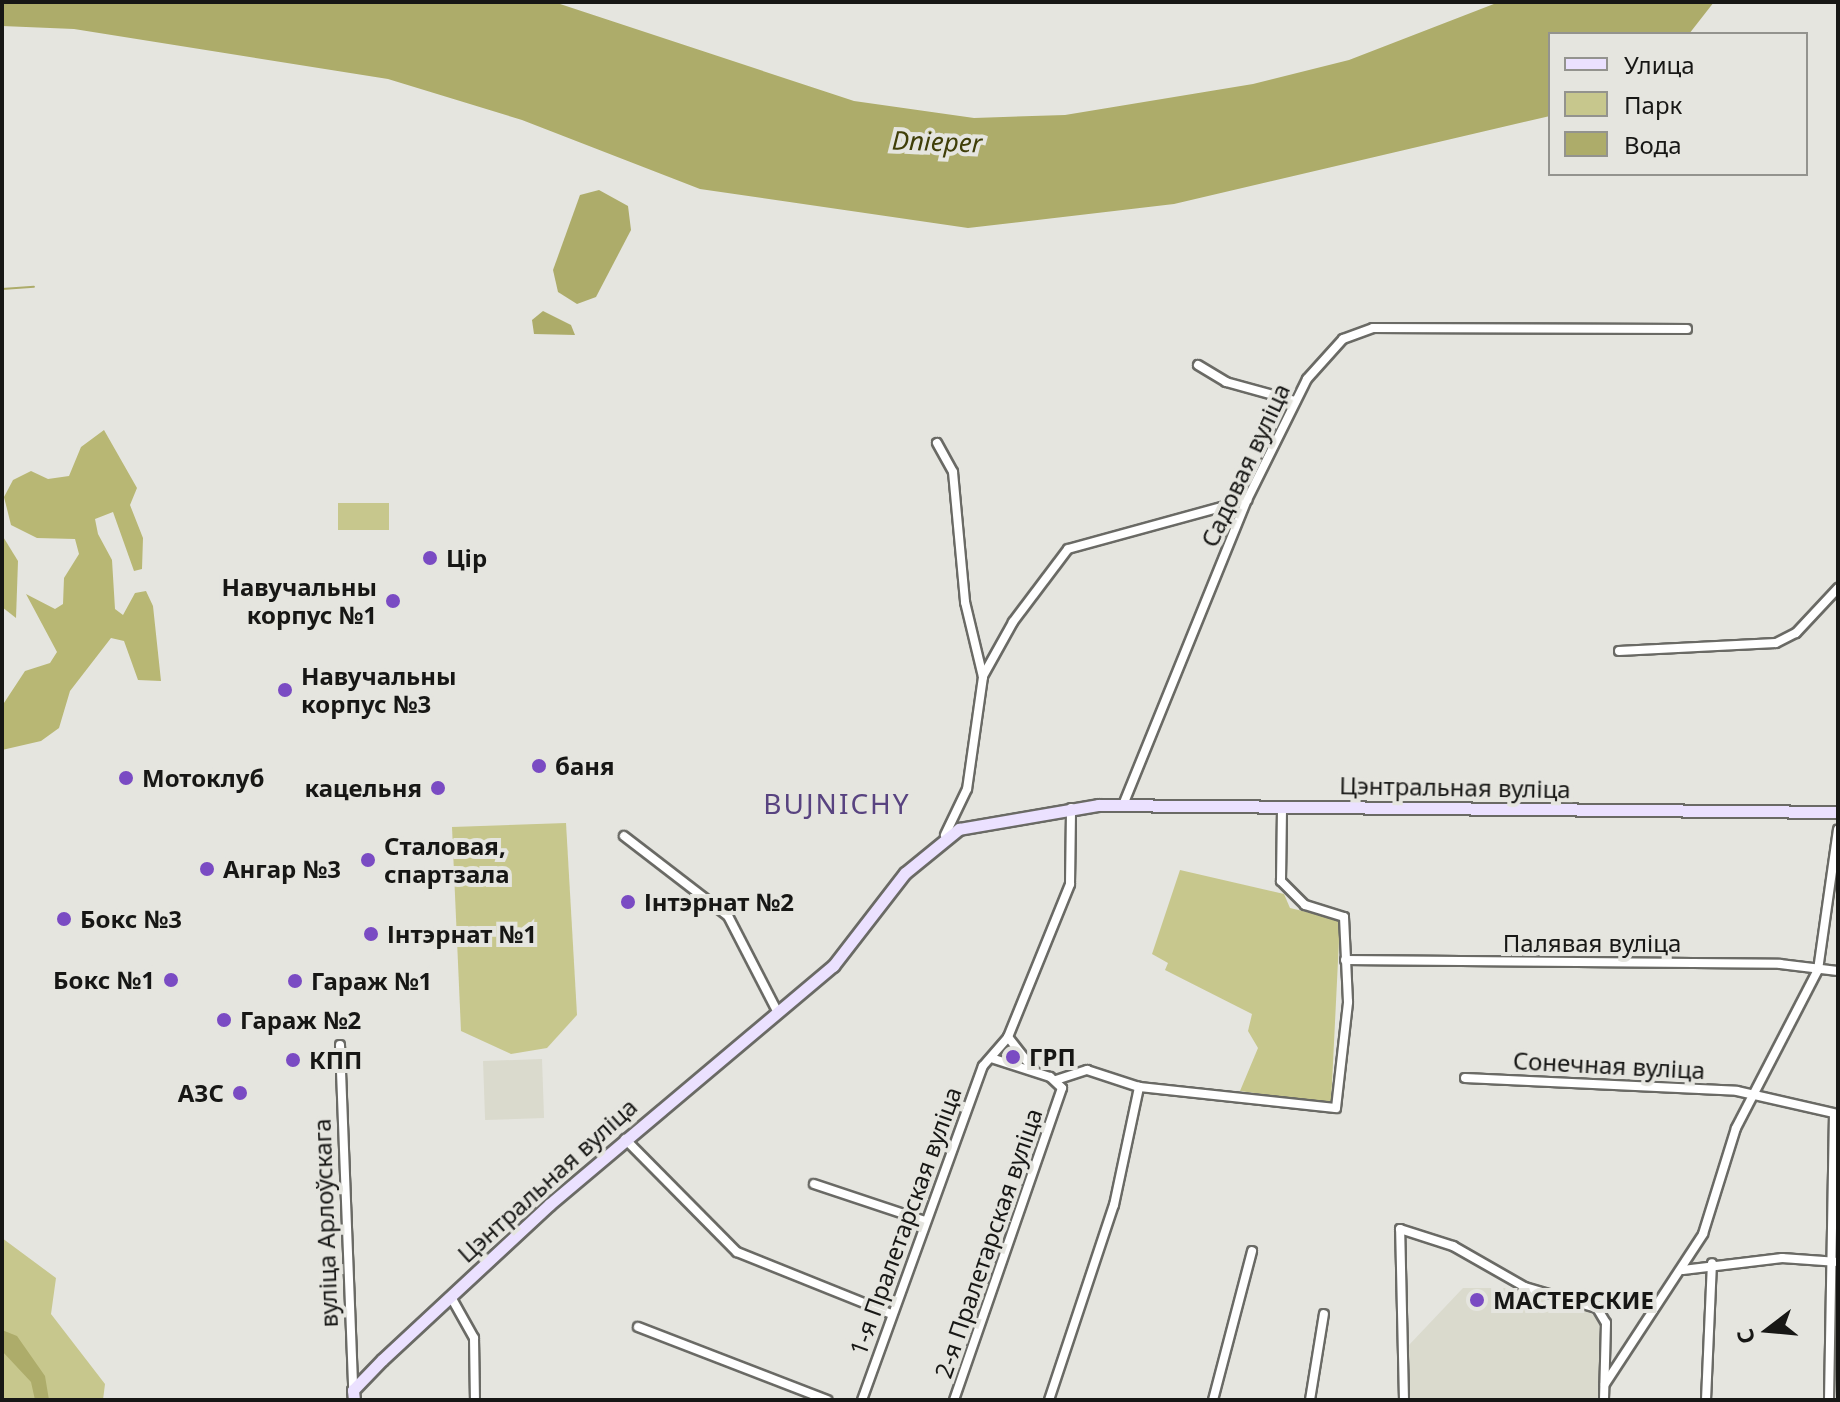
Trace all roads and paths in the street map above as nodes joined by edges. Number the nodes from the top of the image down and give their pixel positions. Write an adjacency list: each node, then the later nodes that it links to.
1 (1687, 329): 3 (street, Садовая вуліца)
2 (1198, 365): 3 (street)
3 (1295, 401): 5 (street, Садовая вуліца)
4 (937, 443): 8 (street)
5 (1247, 500): 8 (street); 9 (street, Садовая вуліца)
6 (1838, 588): 7 (street)
7 (1619, 651)
8 (983, 677): 14 (street)
9 (1123, 805): 10 (street, Цэнтральная вуліца); 11 (street, Цэнтральная вуліца)
10 (1071, 807): 14 (street, Цэнтральная вуліца); 20 (street)
11 (1282, 807): 12 (street, Цэнтральная вуліца); 16 (street)
12 (1838, 812)
13 (1838, 829): 17 (street)
14 (945, 835): 19 (street, Цэнтральная вуліца)
15 (624, 836): 19 (street)
16 (1345, 960): 17 (street, Палявая вуліца); 26 (street)
17 (1818, 970): 18 (street, Палявая вуліца); 27 (street)
18 (1838, 971)
19 (776, 1009): 29 (street, Цэнтральная вуліца)
20 (1008, 1037): 22 (street); 23 (street)
21 (340, 1045): 41 (street, вуліца Арлоўскага)
22 (991, 1058): 23 (street); 31 (street, 1-я Пралетарская вуліца)
23 (1036, 1072): 25 (street)
24 (1465, 1078): 27 (street, Сонечная вуліца)
25 (1056, 1080): 26 (street); 45 (street, 2-я Пралетарская вуліца)
26 (1139, 1087): 46 (street)
27 (1751, 1096): 28 (street, Сонечная вуліца); 35 (street)
28 (1836, 1114): 33 (street)
29 (625, 1139): 36 (street, Цэнтральная вуліца); 37 (street)
30 (814, 1184): 31 (street)
31 (925, 1221): 37 (street, 1-я Пралетарская вуліца)
32 (1252, 1251): 47 (street)
33 (1835, 1262): 34 (street); 52 (street)
34 (1712, 1263): 35 (street); 51 (street)
35 (1682, 1271): 40 (street)
36 (451, 1297): 41 (street, Цэнтральная вуліца); 42 (street)
37 (891, 1314): 44 (street, 1-я Пралетарская вуліца)
38 (1324, 1314): 48 (street)
39 (638, 1327): 43 (street)
40 (1605, 1384): 49 (street); 50 (street)
41 (354, 1395)
42 (475, 1400)
43 (827, 1400)
44 (862, 1400)
45 (954, 1400)
46 (1049, 1400)
47 (1213, 1400)
48 (1310, 1400)
49 (1404, 1400)
50 (1604, 1400)
51 (1706, 1400)
52 (1829, 1400)

